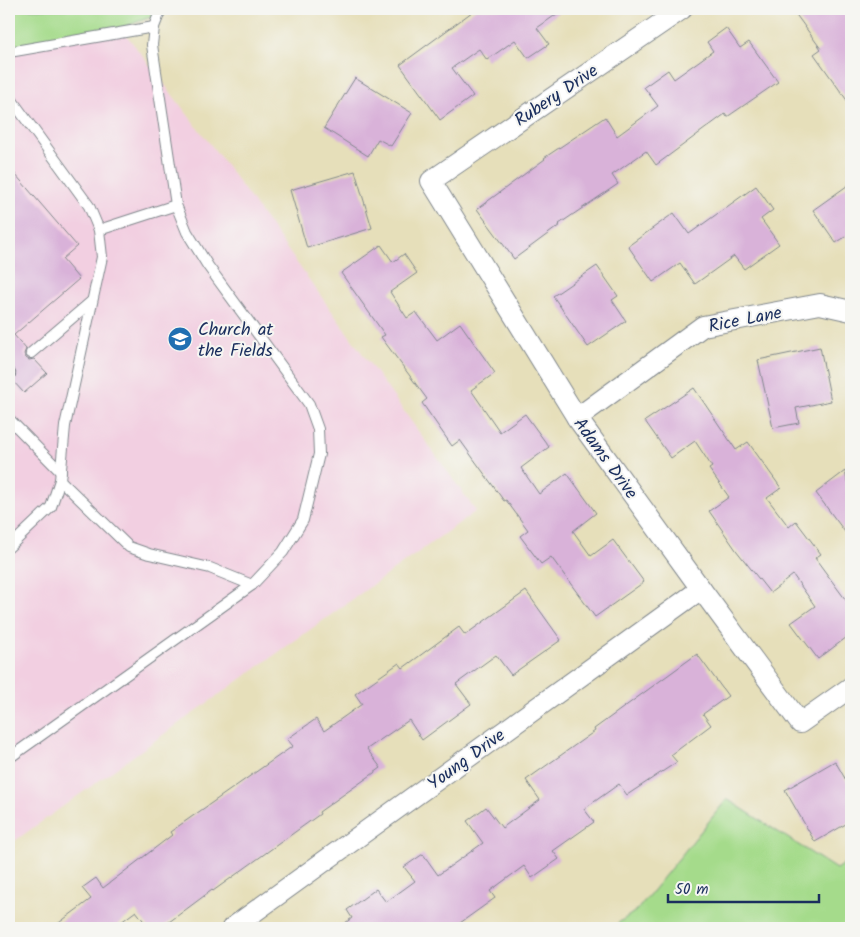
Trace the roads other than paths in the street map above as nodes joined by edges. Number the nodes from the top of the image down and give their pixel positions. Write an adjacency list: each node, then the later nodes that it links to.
1 (161, 9): 3 (lane)
2 (682, 9): 6 (street, Rubery Drive)
3 (154, 27): 4 (lane); 7 (lane)
4 (9, 52)
5 (9, 96): 8 (lane)
6 (431, 181): 12 (street, Adams Drive)
7 (176, 205): 8 (lane); 16 (lane)
8 (99, 230): 9 (lane)
9 (92, 301): 11 (lane); 14 (lane)
10 (851, 311): 12 (street, Rice Lane)
11 (31, 353)
12 (577, 418): 17 (street, Adams Drive)
13 (9, 419): 14 (lane)
14 (60, 476): 15 (lane); 16 (lane)
15 (9, 547)
16 (252, 585): 19 (lane)
17 (701, 589): 18 (street, Adams Drive); 20 (street, Young Drive)
18 (851, 687)
19 (9, 758)
20 (232, 928)

